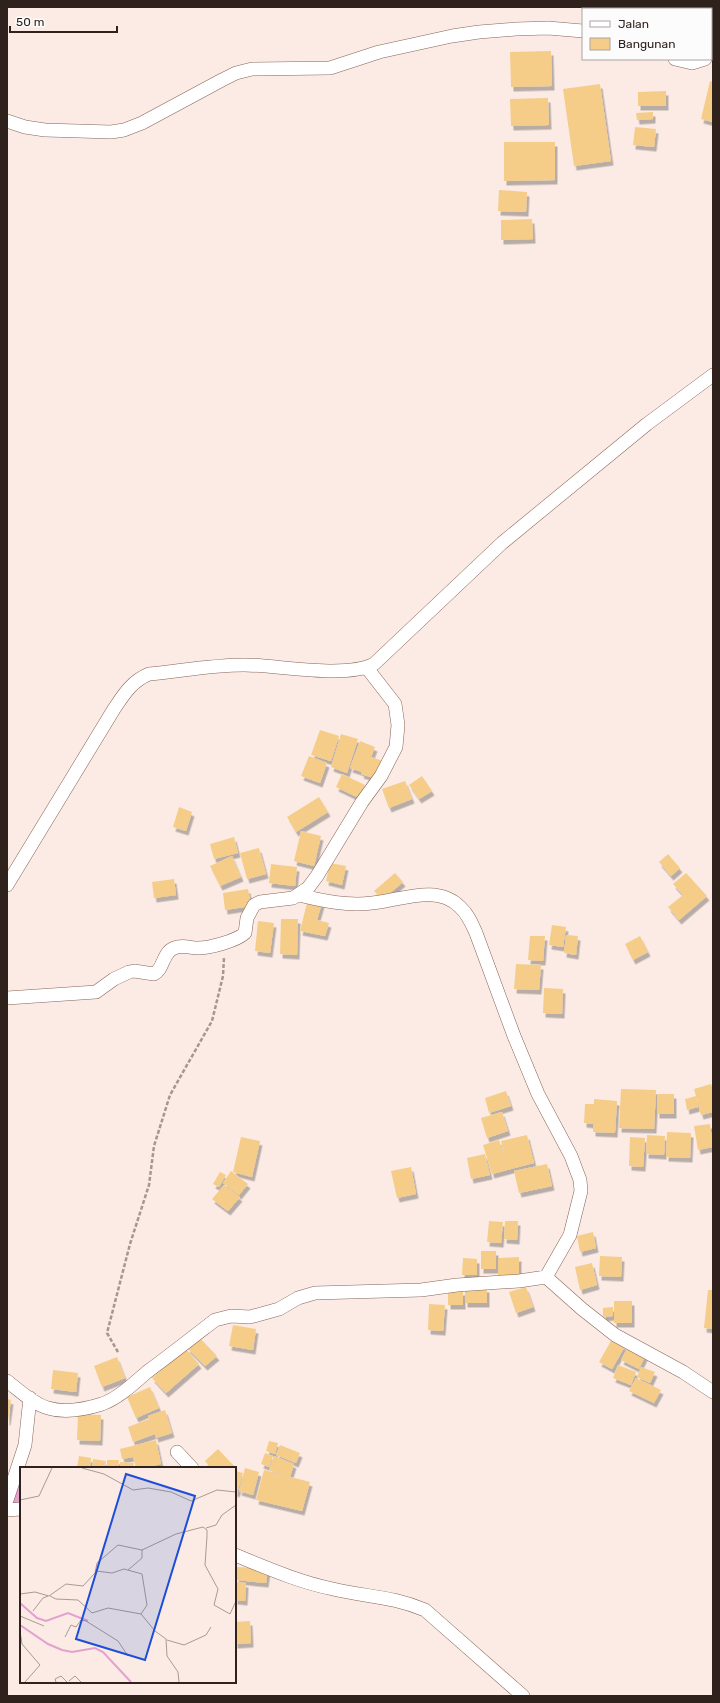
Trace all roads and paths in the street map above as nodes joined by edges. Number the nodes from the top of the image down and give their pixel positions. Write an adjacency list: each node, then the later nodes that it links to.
1 (582, 31): 4 (street)
2 (679, 60): 3 (street)
3 (702, 60)
4 (7, 121)
5 (713, 375): 6 (street)
6 (367, 668): 7 (street); 8 (street)
7 (7, 885)
8 (299, 895): 9 (street); 11 (street)
9 (225, 942): 10 (street); 12 (path)
10 (7, 998)
11 (546, 1277): 14 (street); 15 (street)
12 (118, 1352)
13 (7, 1381): 15 (street)
14 (713, 1392)
15 (30, 1398): 18 (street)
16 (177, 1452): 17 (street)
17 (191, 1467)
18 (8, 1496)
19 (20, 1509): 20 (street)
20 (7, 1510)
21 (236, 1555): 22 (street)
22 (524, 1696)

